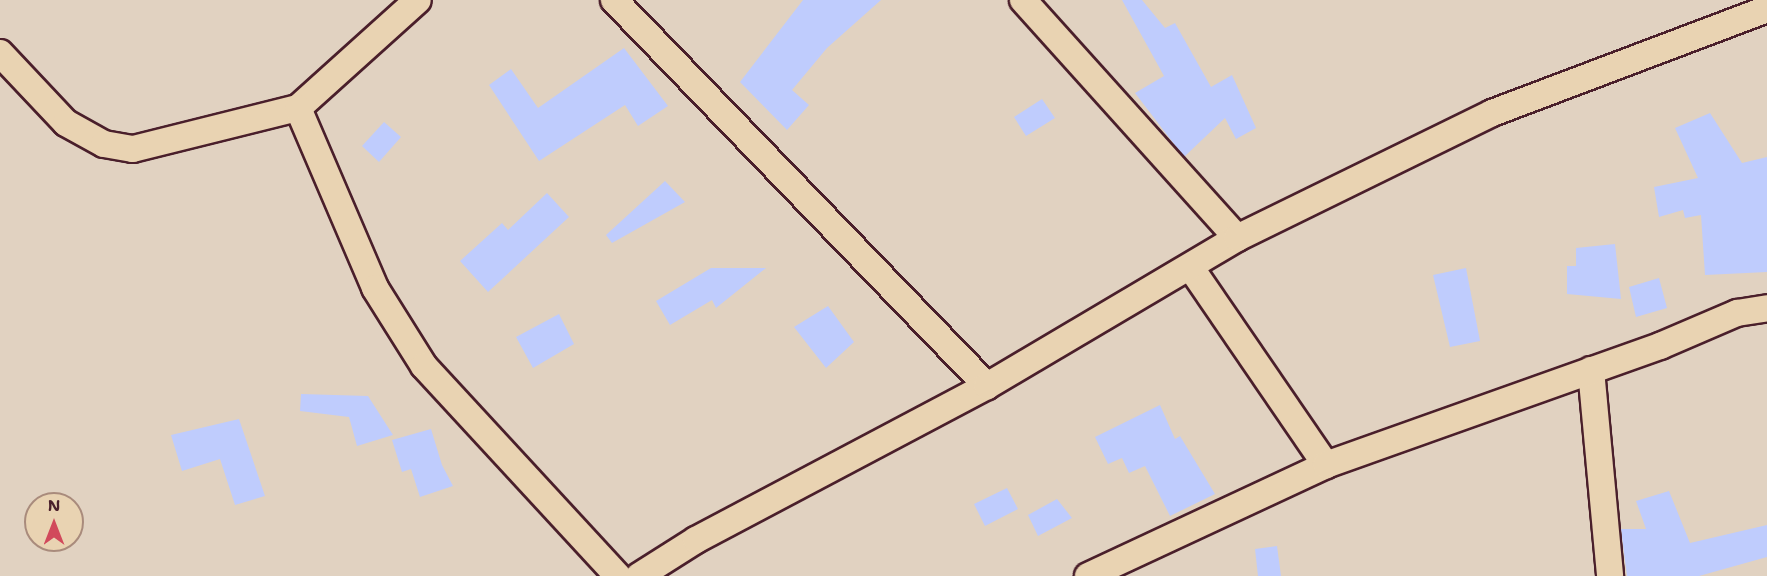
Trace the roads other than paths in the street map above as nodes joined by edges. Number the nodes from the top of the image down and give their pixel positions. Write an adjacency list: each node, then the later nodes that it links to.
1 (418, 0): 6 (street)
2 (614, 0): 11 (street)
3 (1023, 0): 7 (street)
4 (1767, 9): 7 (street)
5 (0, 53): 6 (street)
6 (298, 108): 13 (street)
7 (1237, 238): 8 (street)
8 (1191, 268): 11 (street); 12 (street)
9 (1767, 308): 10 (street)
10 (1591, 370): 12 (street); 16 (street)
11 (987, 386): 14 (street)
12 (1326, 465): 15 (street)
13 (618, 576)
14 (639, 576)
15 (1088, 576)
16 (1610, 576)

